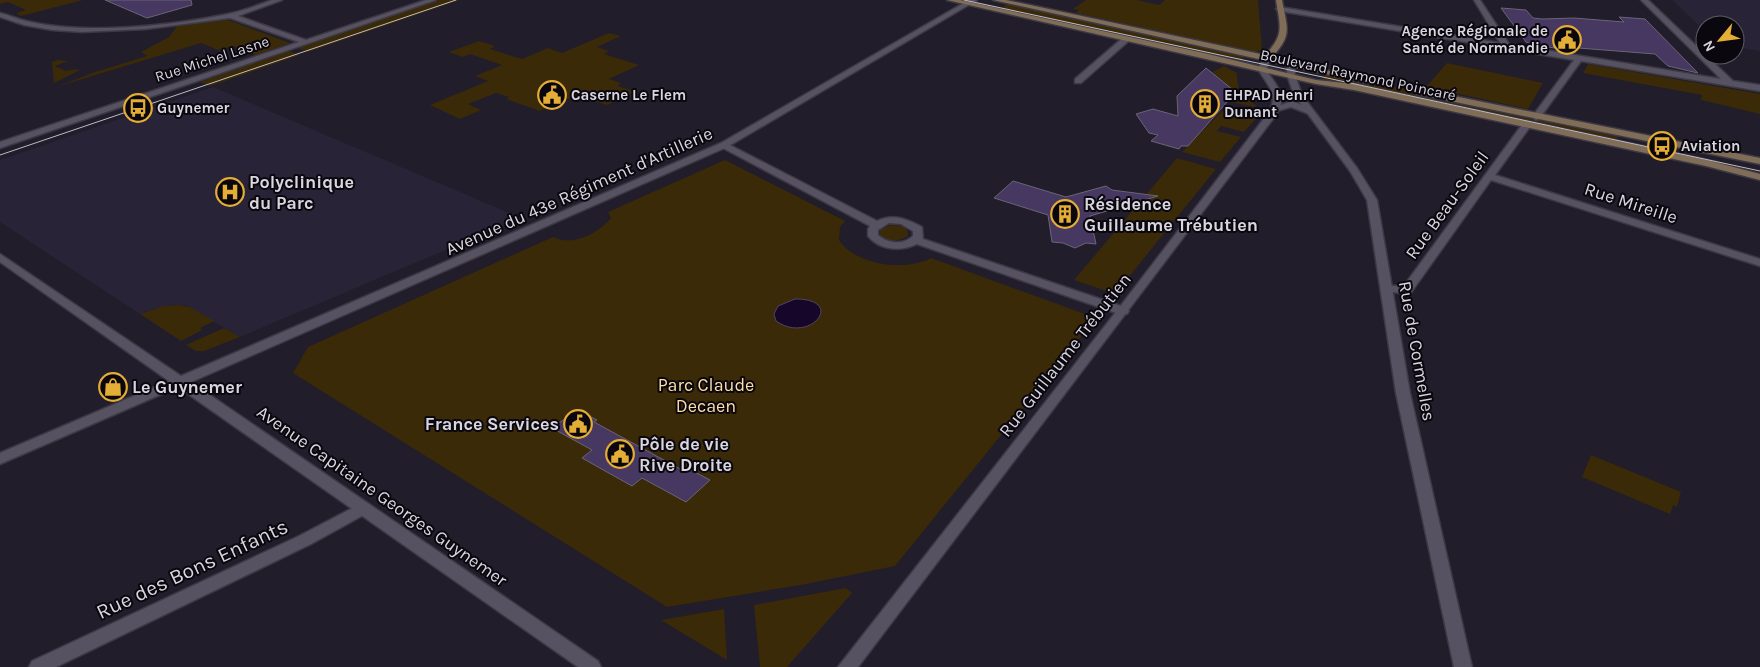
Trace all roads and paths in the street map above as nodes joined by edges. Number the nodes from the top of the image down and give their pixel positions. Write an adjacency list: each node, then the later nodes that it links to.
1 (279, 0): 11 (street)
2 (433, 0): 13 (street, Rue Michel Lasne)
3 (950, 0): 8 (main road, Boulevard Raymond Poincaré)
4 (996, 0): 16 (main road, Boulevard Raymond Poincaré)
5 (1278, 0): 9 (main road)
6 (1477, 0): 14 (street)
7 (1644, 0): 21 (street)
8 (971, 2): 12 (main road, Boulevard Raymond Poincaré); 28 (street, Avenue du 43e Régiment d'Artillerie)
9 (1280, 9): 14 (street); 15 (main road)
10 (0, 16): 11 (street)
11 (231, 16): 13 (street)
12 (1128, 38): 18 (main road, Boulevard Raymond Poincaré); 20 (street)
13 (305, 42): 27 (street, Rue Michel Lasne)
14 (1506, 46): 17 (street)
15 (1286, 52): 16 (main road, Boulevard Raymond Poincaré); 16 (main road); 19 (street, Rue de Cormelles); 25 (main road, Boulevard Raymond Poincaré)
16 (1267, 58): 18 (street)
17 (1579, 58): 21 (street); 25 (street)
18 (1262, 69): 19 (main road, Boulevard Raymond Poincaré); 23 (street)
19 (1291, 75): 24 (street, Rue de Cormelles); 26 (main road, Boulevard Raymond Poincaré)
20 (1078, 81)
21 (1730, 83): 22 (street)
22 (1760, 88)
23 (1276, 108): 24 (street); 37 (street, Rue Guillaume Trébutien)
24 (1309, 111): 36 (street, Rue de Cormelles)
25 (1536, 117): 29 (main road, Boulevard Raymond Poincaré)
26 (1527, 124): 30 (street, Rue Beau-Soleil); 31 (main road, Boulevard Raymond Poincaré)
27 (0, 145)
28 (724, 145): 32 (street); 38 (street, Avenue du 43e Régiment d'Artillerie)
29 (1760, 161)
30 (1491, 177): 35 (street, Rue Mireille); 36 (street, Rue Beau-Soleil)
31 (1760, 177)
32 (876, 225): 33 (street); 33 (street)
33 (916, 240): 37 (street)
34 (0, 257): 38 (street, Avenue Capitaine Georges Guynemer)
35 (1760, 263)
36 (1387, 289): 44 (street, Rue de Cormelles)
37 (1123, 311): 43 (street, Rue Guillaume Trébutien)
38 (180, 381): 39 (street, Avenue du 43e Régiment d'Artillerie); 40 (street, Avenue Capitaine Georges Guynemer)
39 (0, 459)
40 (364, 508): 41 (street, Rue des Bons Enfants); 42 (street, Avenue Capitaine Georges Guynemer)
41 (38, 667)
42 (592, 667)
43 (847, 667)
44 (1463, 667)

